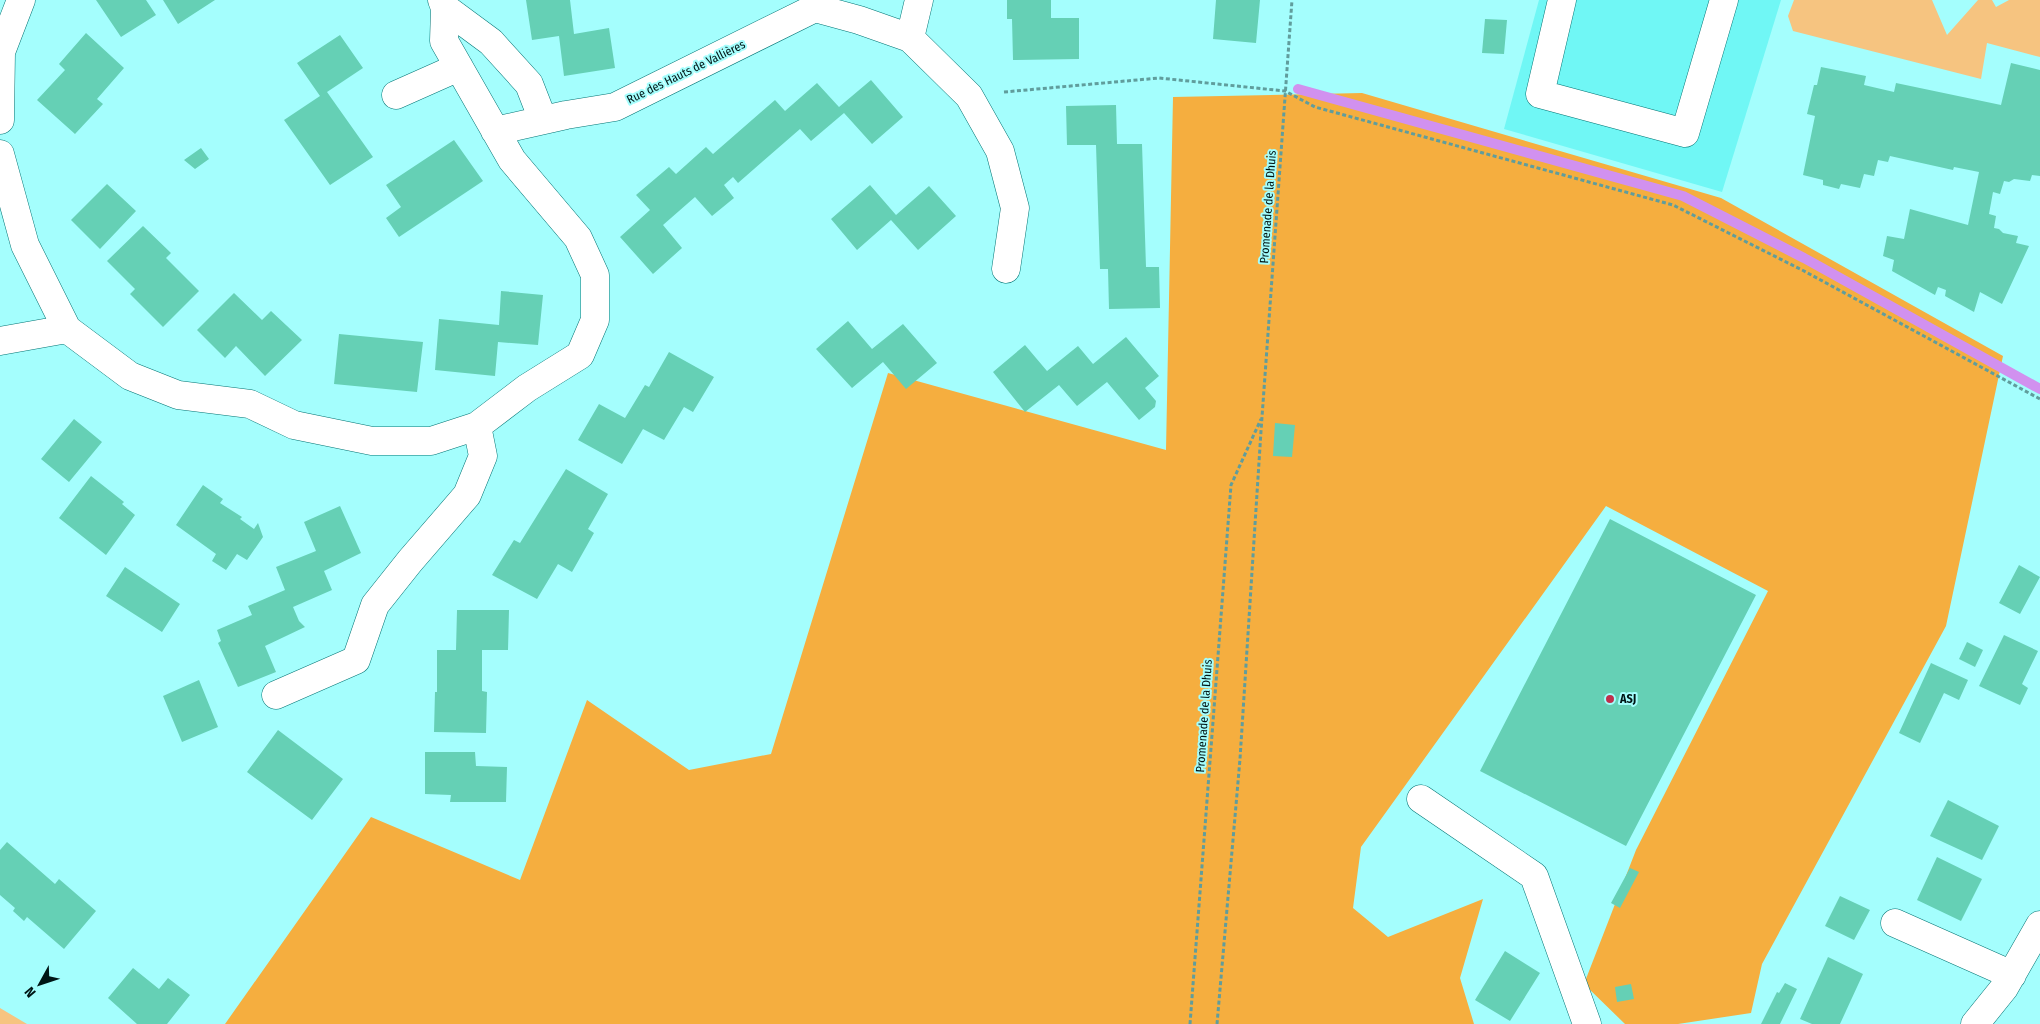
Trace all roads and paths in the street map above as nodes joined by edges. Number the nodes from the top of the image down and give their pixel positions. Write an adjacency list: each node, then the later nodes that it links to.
1 (21, 0): 13 (street)
2 (919, 0): 8 (street)
3 (1292, 0): 10 (path, Promenade de la Dhuis)
4 (1562, 0): 5 (street)
5 (1724, 0)
6 (443, 4): 9 (street); 14 (street)
7 (813, 4): 8 (street); 14 (street, Rue des Hauts de Vallières)
8 (910, 38): 12 (street)
9 (459, 67): 11 (street); 15 (street)
10 (1284, 92): 12 (path); 20 (path); 21 (path, Promenade de la Dhuis)
11 (396, 95)
12 (969, 96): 17 (street)
13 (0, 120)
14 (543, 120): 15 (street, Rue des Hauts de Vallières)
15 (496, 131): 22 (street)
16 (0, 154): 18 (street)
17 (1006, 269)
18 (67, 329): 19 (street); 22 (street)
19 (0, 341)
20 (2040, 399)
21 (1262, 416): 28 (path, Promenade de la Dhuis); 29 (path, Promenade de la Dhuis)
22 (477, 426): 23 (street)
23 (276, 696)
24 (1422, 799): 30 (street)
25 (1895, 924): 27 (street)
26 (2040, 925): 27 (street)
27 (2012, 975): 31 (street)
28 (1190, 1024)
29 (1217, 1024)
30 (1587, 1024)
31 (1975, 1024)

